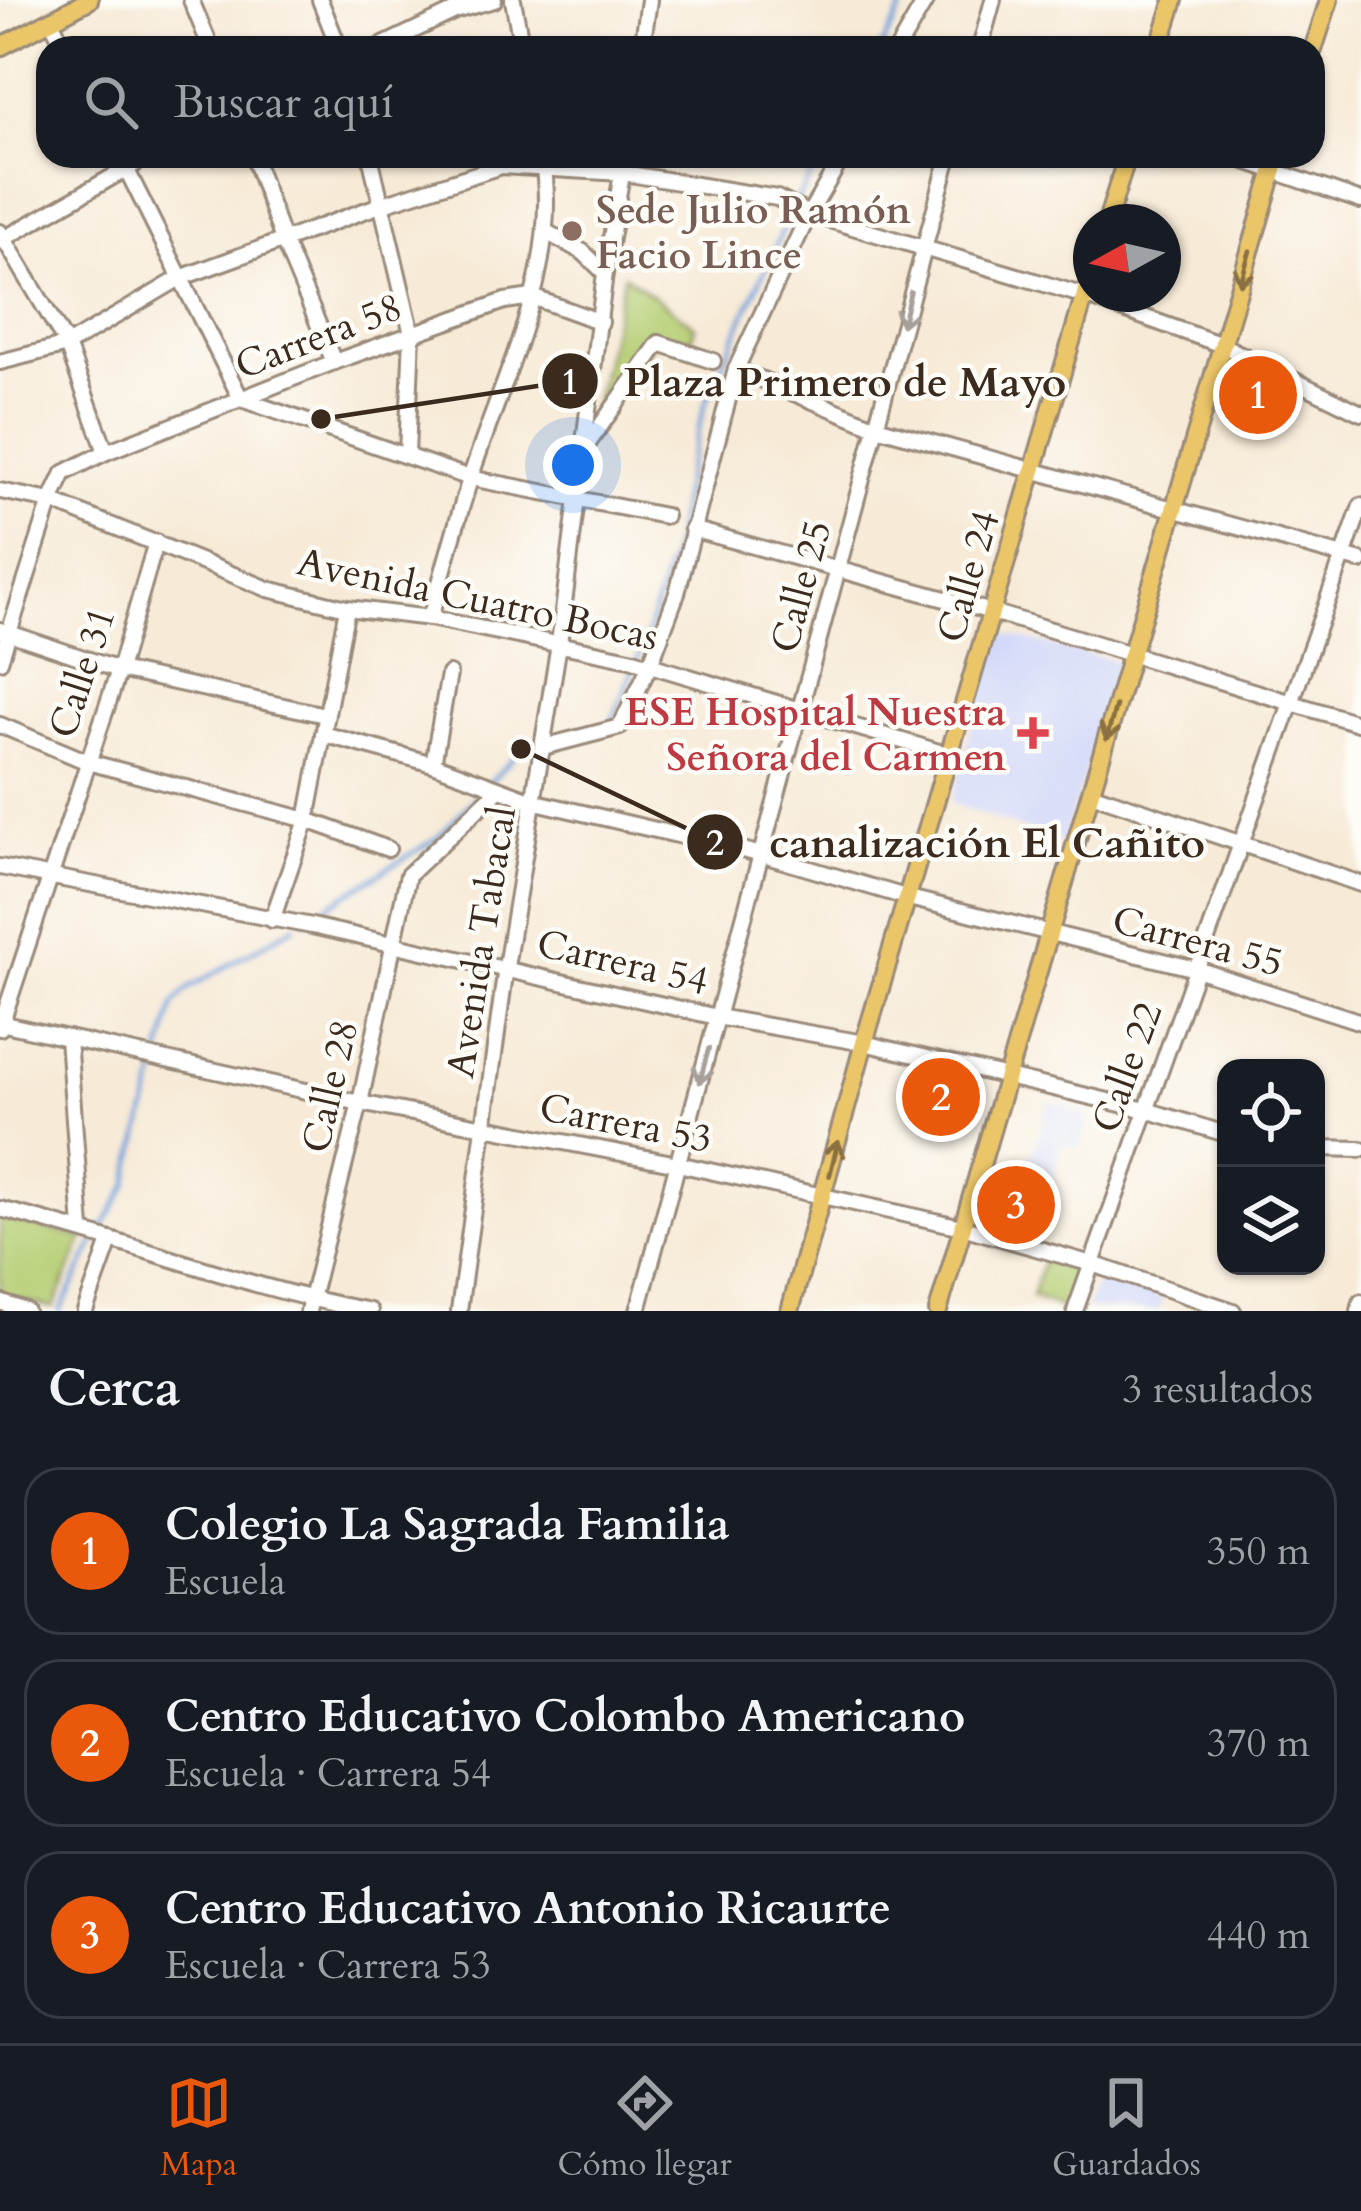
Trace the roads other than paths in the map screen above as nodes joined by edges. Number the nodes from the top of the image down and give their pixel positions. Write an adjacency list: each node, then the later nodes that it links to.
1 (89, 0): 11 (main road)
2 (190, 0): 13 (street)
3 (320, 0): 14 (street)
4 (494, 0): 15 (street)
5 (513, 0): 16 (street)
6 (649, 0): 17 (street)
7 (926, 0): 18 (street)
8 (994, 0): 19 (street)
9 (1174, 0): 20 (main road)
10 (1329, 0): 21 (main road)
11 (51, 21): 12 (street); 22 (main road)
12 (59, 36)
13 (206, 36)
14 (334, 36)
15 (402, 36)
16 (520, 36)
17 (644, 36)
18 (908, 36)
19 (984, 36)
20 (1164, 36)
21 (1317, 36)
22 (0, 47)
23 (113, 168): 42 (street)
24 (126, 168): 46 (street)
25 (257, 168): 43 (street)
26 (373, 168): 38 (street)
27 (495, 168): 38 (street)
28 (543, 168): 41 (street)
29 (590, 168): 36 (street)
30 (624, 168): 36 (street, Avenida Tabacal)
31 (835, 168): 40 (street)
32 (946, 168): 44 (street, Calle 25)
33 (1123, 168): 39 (main road)
34 (1275, 168): 54 (main road, one-way to 54)
35 (1287, 168): 37 (street)
36 (623, 173): 40 (street); 45 (street, Avenida Tabacal)
37 (1361, 201)
38 (382, 204): 43 (street); 52 (street)
39 (1112, 204)
40 (807, 213): 44 (street); 58 (street)
41 (548, 232): 45 (street); 48 (street)
42 (2, 237): 53 (street)
43 (283, 240): 46 (street); 57 (street)
44 (922, 249): 47 (street); 61 (street, Calle 25, one-way to 61)
45 (605, 273): 51 (street, Avenida Tabacal)
46 (180, 278): 53 (street); 59 (street)
47 (1073, 293)
48 (532, 297): 51 (street); 52 (street, Carrera 58); 66 (street)
49 (1079, 312): 65 (main road, Calle 24)
50 (1129, 312): 54 (street)
51 (601, 322): 62 (street, Avenida Tabacal)
52 (412, 334): 57 (street, Carrera 58); 64 (street)
53 (67, 345): 56 (street); 63 (street)
54 (1222, 345): 60 (street); 71 (main road)
55 (713, 361): 62 (street)
56 (0, 362)
57 (334, 362): 59 (street, Carrera 58)
58 (736, 369): 61 (street); 73 (street)
59 (241, 400): 63 (street, Carrera 58); 64 (street)
60 (1361, 413)
61 (876, 427): 65 (street); 77 (street, Calle 25)
62 (584, 449): 68 (street, Avenida Tabacal)
63 (106, 452): 69 (street, Carrera 58)
64 (407, 454): 66 (street)
65 (1031, 472): 71 (street); 79 (main road, Calle 24)
66 (470, 478): 68 (street); 80 (street)
67 (0, 491): 69 (street, Avenida Cuatro Bocas)
68 (577, 496): 72 (street); 82 (street, Avenida Tabacal)
69 (51, 502): 74 (street, Avenida Cuatro Bocas); 81 (street)
70 (1361, 506): 75 (street, Calle 22)
71 (1174, 510): 75 (street); 83 (main road)
72 (665, 516)
73 (692, 529): 77 (street); 85 (street)
74 (156, 542): 78 (street, Avenida Cuatro Bocas); 86 (street, Calle 31)
75 (1343, 556): 76 (street); 88 (street, Calle 22)
76 (1361, 562)
77 (840, 569): 79 (street); 89 (street, Calle 25)
78 (347, 608): 80 (street, Avenida Cuatro Bocas); 90 (street)
79 (992, 612): 83 (street); 95 (main road, Calle 24)
80 (430, 618): 82 (street, Avenida Cuatro Bocas)
81 (5, 633): 84 (street); 86 (street)
82 (559, 644): 85 (street, Avenida Cuatro Bocas); 94 (street, Avenida Tabacal)
83 (1131, 654): 88 (street); 99 (main road, one-way to 99)
84 (0, 661)
85 (644, 663): 89 (street, Avenida Cuatro Bocas); 94 (street)
86 (119, 670): 90 (street); 96 (street, Calle 31)
87 (449, 674): 97 (street)
88 (1291, 702): 91 (street); 102 (street, Calle 22)
89 (801, 710): 95 (street, Avenida Cuatro Bocas); 104 (street, Calle 25)
90 (325, 715): 93 (street)
91 (1361, 724)
92 (0, 725): 96 (street)
93 (323, 734): 97 (street, Carrera 55); 101 (street)
94 (544, 740): 100 (street, Avenida Tabacal)
95 (949, 755): 108 (main road, Calle 24)
96 (88, 762): 101 (street); 106 (street, Calle 31)
97 (433, 764): 98 (street, Carrera 55)
98 (499, 789): 100 (street, Carrera 55); 111 (street, Calle 28)
99 (1090, 794): 102 (street); 110 (main road)
100 (536, 802): 104 (street, Carrera 55); 112 (street, Avenida Tabacal)
101 (307, 820): 103 (street); 109 (street)
102 (1242, 841): 107 (street); 113 (street, Calle 22)
103 (388, 849)
104 (763, 854): 108 (street, Carrera 55); 114 (street, Calle 25)
105 (0, 867): 106 (street, Carrera 54)
106 (47, 879): 109 (street, Carrera 54); 116 (street, Calle 31)
107 (1361, 884)
108 (909, 898): 110 (street, Carrera 55); 118 (main road, Calle 24)
109 (272, 920): 111 (street, Carrera 54)
110 (1048, 934): 113 (street, Carrera 55); 119 (main road)
111 (396, 944): 112 (street, Carrera 54); 120 (street, Calle 28)
112 (506, 967): 114 (street, Carrera 54); 122 (street, Avenida Tabacal)
113 (1196, 969): 115 (street, Carrera 55); 121 (street, Calle 22)
114 (717, 1017): 118 (street, Carrera 54); 126 (street, Calle 25, one-way to 126)
115 (1361, 1022)
116 (0, 1025): 117 (street, Carrera 53)
117 (68, 1038): 120 (street, Carrera 53); 130 (street)
118 (864, 1042): 119 (street, Carrera 54); 127 (main road, Calle 24, one-way to 118)
119 (1006, 1076): 121 (street, Carrera 54); 129 (main road)
120 (360, 1103): 122 (street, Carrera 53); 133 (street, Calle 28)
121 (1146, 1110): 123 (street, Carrera 54); 131 (street, Calle 22)
122 (486, 1129): 126 (street, Carrera 53); 137 (street, Avenida Tabacal)
123 (1217, 1132)
124 (1325, 1148): 125 (street)
125 (1361, 1149)
126 (678, 1164): 127 (street, Carrera 53); 138 (street, Calle 25)
127 (824, 1196): 129 (street, Carrera 53); 139 (main road, Calle 24)
128 (0, 1209): 130 (street)
129 (962, 1227): 131 (street, Carrera 53); 140 (main road)
130 (96, 1235): 133 (street); 135 (street)
131 (1092, 1264): 141 (street, Calle 22); 142 (street, Carrera 53)
132 (0, 1302): 134 (street)
133 (309, 1306): 136 (street)
134 (26, 1311)
135 (85, 1311)
136 (370, 1311)
137 (459, 1311)
138 (638, 1311)
139 (790, 1311)
140 (938, 1311)
141 (1075, 1311)
142 (1233, 1311)

